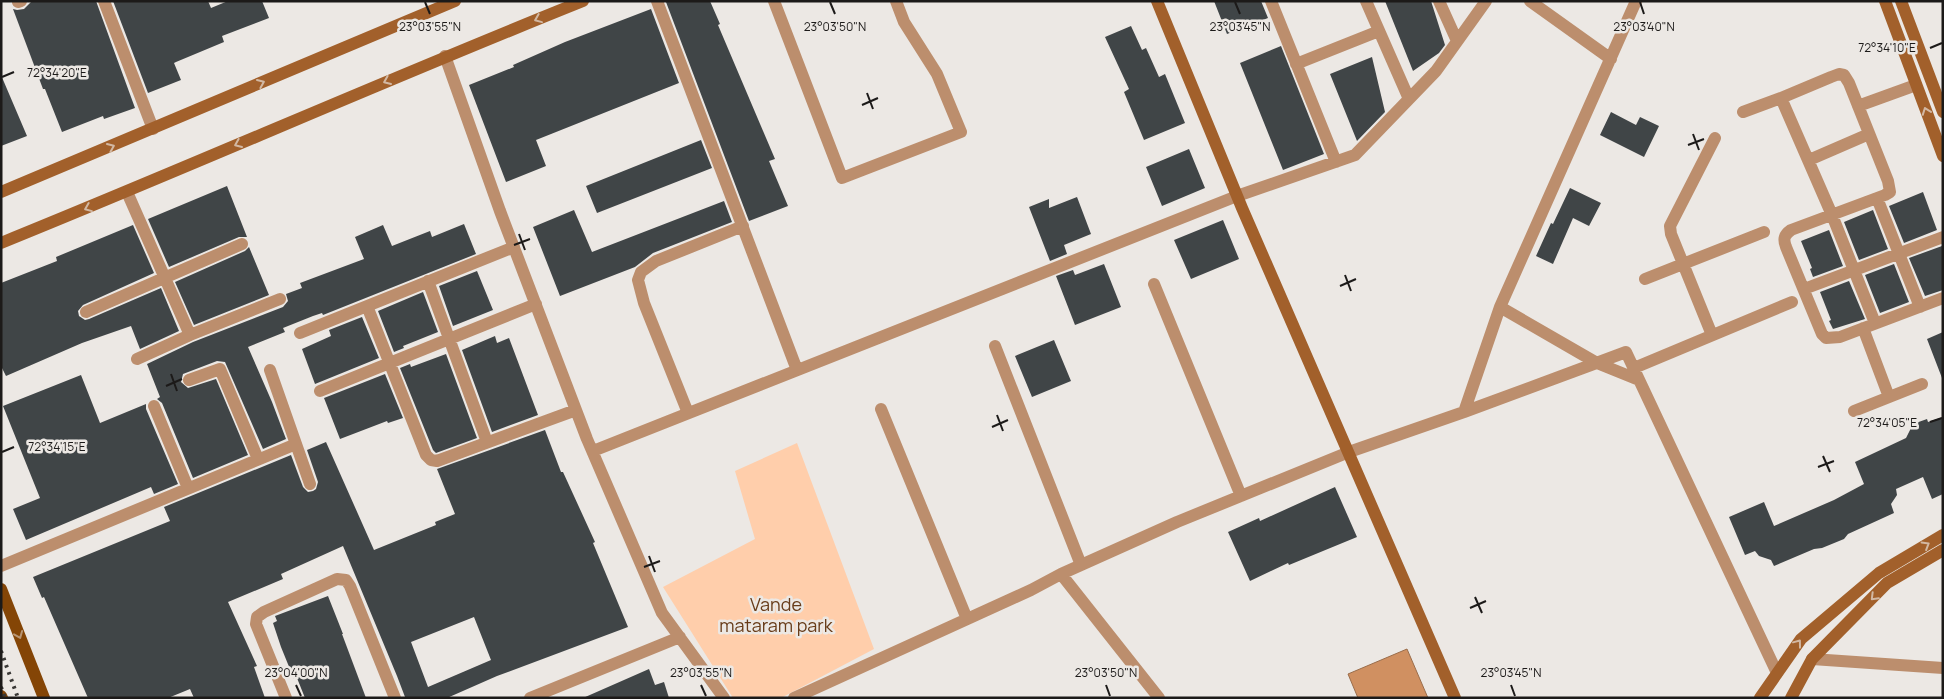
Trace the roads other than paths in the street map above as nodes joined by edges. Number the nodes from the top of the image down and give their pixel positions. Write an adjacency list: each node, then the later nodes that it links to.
1 (104, 1): 27 (street)
2 (455, 1): 27 (main road, one-way to 2)
3 (583, 1): 18 (main road, one-way to 18)
4 (657, 1): 38 (street)
5 (774, 1): 6 (street)
6 (896, 1)
7 (1157, 1): 35 (main road)
8 (1271, 1): 20 (street)
9 (1366, 1): 16 (street)
10 (1439, 1): 17 (street)
11 (1486, 1): 17 (street)
12 (1530, 1): 19 (street)
13 (1636, 1): 19 (street)
14 (1885, 1): 21 (main road)
15 (1901, 1): 26 (main road)
16 (1379, 31): 20 (street); 23 (street)
17 (1457, 41): 23 (street)
18 (445, 56): 34 (main road, one-way to 34); 43 (street)
19 (1611, 59): 57 (street)
20 (1296, 64): 32 (street)
21 (1916, 85): 24 (street); 30 (main road, one-way to 21)
22 (1782, 98): 24 (street); 25 (street); 31 (street)
23 (1409, 99): 32 (street)
24 (1858, 106): 28 (street)
25 (1743, 112)
26 (1943, 112)
27 (153, 129): 33 (main road, one-way to 27)
28 (1869, 134): 31 (street); 36 (street)
29 (1715, 138): 45 (street)
30 (1943, 156)
31 (1808, 160): 37 (street)
32 (1336, 162): 35 (street)
33 (1, 192)
34 (127, 192): 41 (main road, one-way to 41); 47 (street)
35 (1237, 196): 70 (street); 85 (main road)
36 (1877, 198): 37 (street); 44 (street)
37 (1832, 215): 46 (street); 51 (street)
38 (742, 226): 70 (street); 81 (street)
39 (1764, 232): 45 (street)
40 (1943, 237): 44 (street)
41 (1, 243)
42 (242, 244): 47 (street)
43 (514, 247): 49 (street); 55 (street)
44 (1899, 253): 46 (street); 58 (street)
45 (1684, 264): 48 (street); 62 (street)
46 (1853, 271): 51 (street); 60 (street)
47 (165, 278): 59 (street); 63 (street)
48 (1645, 279)
49 (428, 281): 56 (street); 64 (street)
50 (1154, 284): 89 (street)
51 (1804, 289): 60 (street)
52 (1943, 298): 58 (street)
53 (280, 299): 63 (street)
54 (1792, 302): 62 (street)
55 (536, 304): 64 (street); 78 (street)
56 (367, 306): 61 (street); 67 (street)
57 (1500, 306): 68 (street); 80 (street)
58 (1920, 307): 60 (street)
59 (86, 312)
60 (1869, 326): 75 (street)
61 (300, 333)
62 (1712, 335): 71 (street)
63 (190, 336): 66 (street)
64 (450, 339): 67 (street); 82 (street)
65 (995, 346): 92 (street)
66 (137, 359)
67 (390, 362): 74 (street); 82 (street)
68 (1597, 363): 71 (street); 71 (street); 80 (street)
69 (270, 370): 83 (street)
70 (797, 370): 81 (street)
71 (1636, 374): 100 (street)
72 (189, 380): 86 (street)
73 (1922, 384): 75 (street)
74 (320, 390)
75 (1889, 397): 79 (street)
76 (154, 406): 88 (street)
77 (881, 409): 96 (street)
78 (576, 410): 82 (street); 84 (street)
79 (1854, 411)
80 (1464, 412): 85 (street)
81 (688, 413): 84 (street)
82 (487, 442)
83 (296, 444): 86 (street); 87 (street)
84 (593, 451): 97 (street)
85 (1349, 452): 89 (street); 108 (main road)
86 (258, 460): 88 (street)
87 (310, 484)
88 (188, 488): 93 (street)
89 (1242, 496): 92 (street)
90 (1943, 535): 100 (main road, one-way to 90)
91 (1943, 550): 98 (main road, one-way to 98)
92 (1081, 565): 94 (street)
93 (1, 566)
94 (1060, 574): 96 (street); 107 (street)
95 (1, 589): 101 (main road, one-way to 101)
96 (966, 619): 106 (street)
97 (680, 637): 104 (street); 105 (street)
98 (1812, 658): 99 (street); 110 (main road)
99 (1943, 668)
100 (1777, 673): 109 (main road)
101 (44, 698)
102 (286, 698): 103 (street)
103 (395, 698)
104 (530, 698)
105 (724, 698)
106 (794, 698)
107 (1159, 698)
108 (1455, 698)
109 (1760, 698)
110 (1792, 698)

